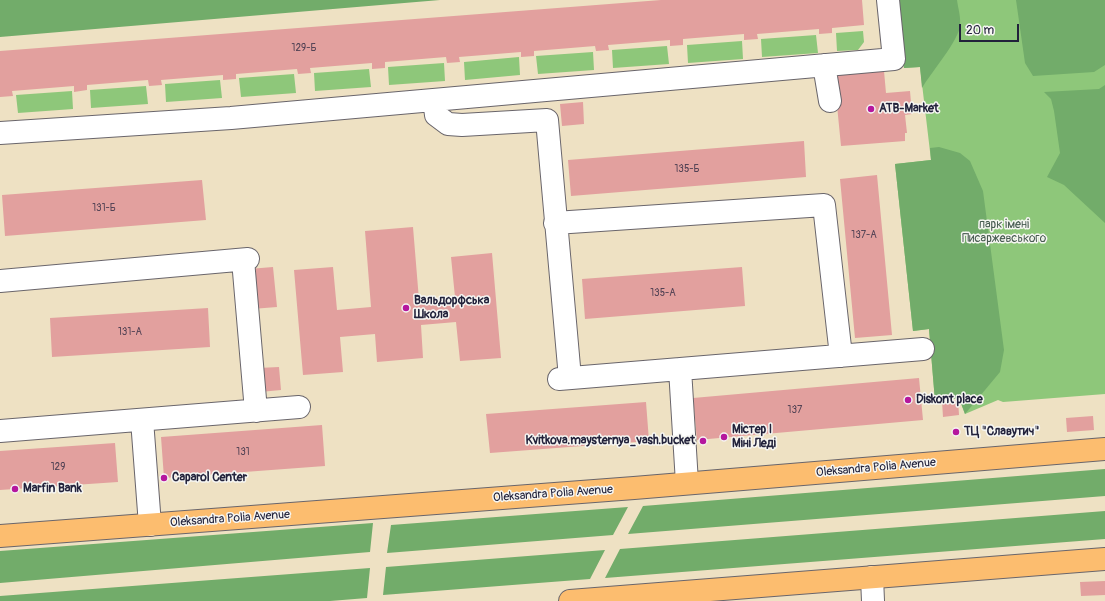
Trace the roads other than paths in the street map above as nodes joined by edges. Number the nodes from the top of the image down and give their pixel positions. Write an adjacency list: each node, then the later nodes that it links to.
1 (888, 0): 2 (lane)
2 (824, 65): 3 (lane); 4 (lane)
3 (434, 100): 5 (lane); 6 (lane)
4 (830, 101)
5 (0, 133)
6 (555, 223): 9 (lane); 10 (lane)
7 (0, 281): 12 (lane)
8 (924, 349): 9 (lane)
9 (841, 356): 10 (lane)
10 (680, 369): 16 (lane)
11 (299, 407): 12 (lane)
12 (256, 411): 13 (lane)
13 (142, 420): 14 (lane); 17 (lane)
14 (0, 431)
15 (1105, 448): 16 (main road, Oleksandra Polia Avenue)
16 (687, 483): 17 (main road, Oleksandra Polia Avenue)
17 (150, 525): 18 (main road, Oleksandra Polia Avenue)
18 (0, 536)
19 (1105, 559): 20 (main road)
20 (872, 577): 21 (main road); 23 (lane)
21 (593, 600): 22 (main road)
22 (570, 601)
23 (873, 601)

